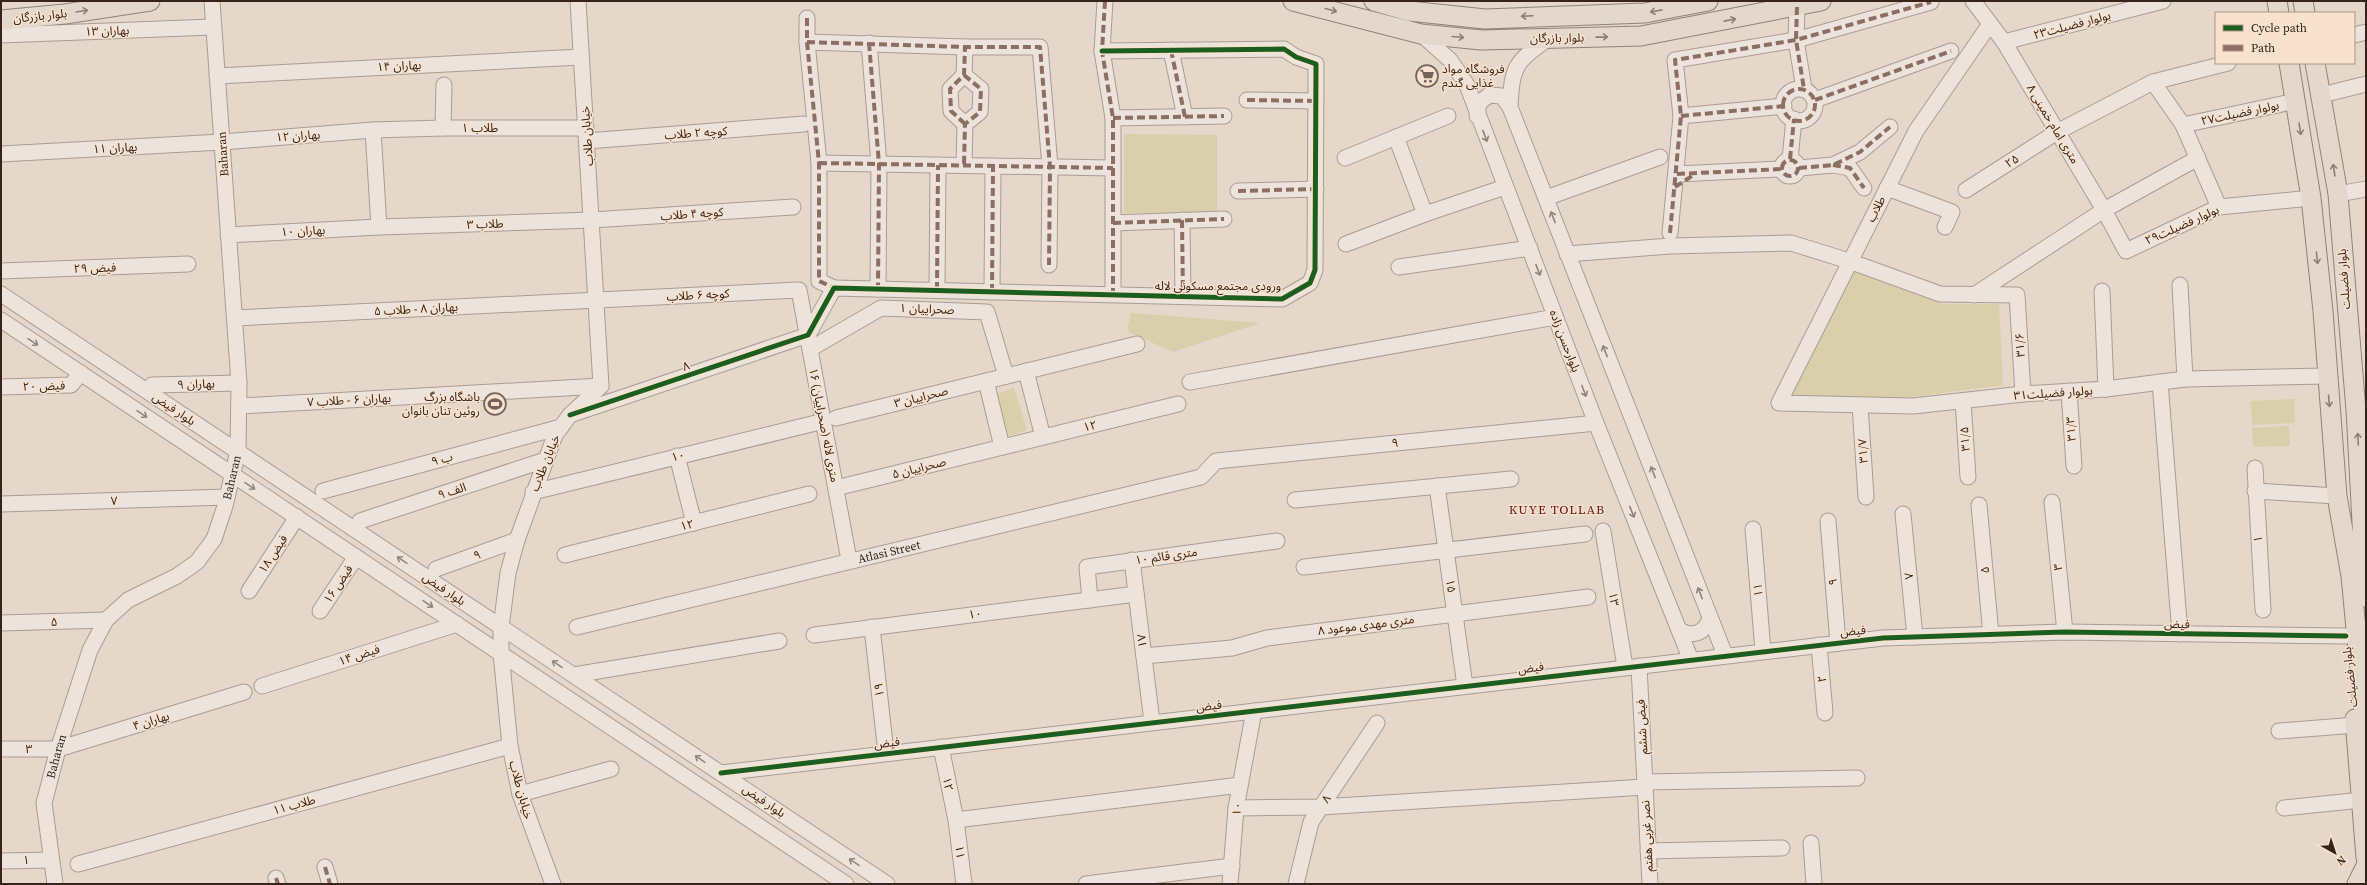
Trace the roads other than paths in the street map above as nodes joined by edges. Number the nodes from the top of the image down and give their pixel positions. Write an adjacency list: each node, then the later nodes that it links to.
1 (150, 1): 18 (main road, بلوار بازرگان, one-way to 1)
2 (212, 1): 20 (street, Baharan)
3 (578, 1): 34 (street, خیابان طلاب)
4 (1105, 1): 32 (street)
5 (1293, 1): 22 (main road, بلوار بازرگان, one-way to 22)
6 (1374, 1): 7 (main road, بلوار بازرگان, one-way to 6)
7 (1708, 1)
8 (1821, 1): 14 (main road, بلوار بازرگان)
9 (1973, 1): 19 (street, ۸ متری امام خمینی)
10 (2163, 1): 28 (street, بولوار فضیلت۲۳)
11 (2277, 1): 15 (main road)
12 (2303, 1): 16 (main road)
13 (1931, 2): 26 (street)
14 (1797, 7): 25 (main road, بلوار بازرگان, one-way to 14); 26 (street)
15 (2279, 12)
16 (2305, 12)
17 (807, 18): 27 (street)
18 (1, 20)
19 (1990, 24): 28 (street, ۸ متری امام خمینی); 85 (street, طلاب)
20 (213, 27): 23 (street, بهاران ۱۳); 39 (street, Baharan)
21 (2366, 32): 24 (street)
22 (1421, 34): 25 (main road, بلوار بازرگان, one-way to 25); 52 (street, بلوارحسن زاده)
23 (1, 35)
24 (2355, 35)
25 (1550, 38): 49 (street)
26 (1796, 40): 43 (street); 53 (street)
27 (807, 42): 29 (street); 72 (street)
28 (2004, 42): 63 (street, ۸ متری امام خمینی)
29 (869, 43): 30 (street); 73 (street)
30 (965, 47): 38 (street); 79 (street)
31 (1171, 50): 32 (street, ورودی مجتمع مسکونی لاله); 46 (street, ورودی مجتمع مسکونی لاله); 54 (street)
32 (1102, 51): 55 (street)
33 (1951, 51): 43 (street)
34 (581, 57): 39 (street, بهاران ۱۴); 64 (street, خیابان طلاب)
35 (2224, 64): 40 (street, ۲۵)
36 (2289, 64): 47 (main road, بلوار فضیلت)
37 (2315, 64): 44 (main road, بلوار فضیلت)
38 (964, 75): 58 (street); 58 (street)
39 (217, 76): 66 (street, Baharan)
40 (2153, 82): 59 (street); 63 (street, ۲۵)
41 (2366, 84): 44 (street)
42 (444, 85): 61 (street)
43 (1809, 94): 48 (street); 56 (street)
44 (2322, 95): 90 (main road, بلوار فضیلت, one-way to 44)
45 (1247, 100): 46 (street)
46 (1316, 101): 86 (street, ورودی مجتمع مسکونی لاله)
47 (2296, 101): 59 (street, بولوار فضیلت۲۷); 92 (main road, بلوار فضیلت, one-way to 92)
48 (1784, 106): 53 (street); 56 (street)
49 (1510, 107): 52 (street); 91 (street)
50 (1224, 116): 54 (street)
51 (1448, 116): 65 (street)
52 (1477, 116): 83 (street, بلوارحسن زاده, one-way to 83)
53 (1681, 116): 82 (street)
54 (1185, 117): 55 (street)
55 (1113, 118): 80 (street)
56 (1794, 119): 76 (street)
57 (804, 124): 64 (street, کوچه ۲ طلاب)
58 (965, 124): 75 (street)
59 (2183, 125): 71 (street)
60 (1890, 127): 67 (street)
61 (443, 128): 62 (street, طلاب ۱); 64 (street, طلاب ۱)
62 (374, 130): 66 (street, بهاران ۱۲); 102 (street)
63 (2057, 132): 88 (street, ۲۵); 95 (street, ۸ متری امام خمینی)
64 (587, 134): 98 (street, خیابان طلاب)
65 (1396, 137): 70 (street); 96 (street)
66 (222, 142): 68 (street, بهاران ۱۱); 104 (street, Baharan)
67 (1860, 152): 77 (street); 81 (street)
68 (4, 154)
69 (1660, 157): 91 (street)
70 (1345, 158)
71 (2198, 158): 94 (street); 95 (street)
72 (819, 163): 73 (street); 115 (street)
73 (879, 164): 74 (street); 116 (street)
74 (938, 165): 75 (street); 118 (street)
75 (964, 165): 78 (street)
76 (1790, 165): 77 (street); 82 (street)
77 (1833, 165): 81 (street)
78 (993, 166): 79 (street); 120 (street)
79 (1050, 167): 80 (street); 111 (street)
80 (1113, 168): 100 (street)
81 (1850, 168): 84 (street)
82 (1676, 181): 103 (street)
83 (1505, 187): 96 (street); 106 (street, بلوارحسن زاده)
84 (1864, 188)
85 (1887, 188): 101 (street); 109 (street, طلاب)
86 (1316, 189): 89 (street); 123 (street, ورودی مجتمع مسکونی لاله)
87 (2366, 189): 90 (street)
88 (1966, 190)
89 (1238, 191)
90 (2338, 194): 126 (main road, بلوار فضیلت)
91 (1546, 198): 108 (street, one-way to 91)
92 (2311, 198): 94 (street, بولوار فضیلت۲۹); 127 (main road, بلوار فضیلت, one-way to 127)
93 (793, 207): 98 (street, کوچه ۴ طلاب)
94 (2219, 207): 107 (street, بولوار فضیلت۲۹)
95 (2104, 210): 107 (street, ۸ متری امام خمینی); 122 (street)
96 (1425, 214): 105 (street)
97 (1224, 219): 99 (street)
98 (592, 220): 102 (street, طلاب ۳); 125 (street, خیابان طلاب)
99 (1182, 220): 100 (street); 123 (street)
100 (1113, 223): 121 (street)
101 (1946, 226)
102 (378, 227): 104 (street, بهاران ۱۰)
103 (1670, 233)
104 (228, 235): 130 (street, Baharan)
105 (1346, 244)
106 (1530, 248): 112 (street); 129 (street, بلوارحسن زاده, one-way to 129)
107 (2126, 251)
108 (1567, 254): 109 (street); 210 (street, one-way to 108)
109 (1849, 261): 122 (street); 150 (street, طلاب)
110 (188, 264): 113 (street, فیض ۲۹)
111 (1049, 265)
112 (1400, 267)
113 (1, 271)
114 (2180, 285): 138 (street)
115 (834, 288): 116 (street, ورودی مجتمع مسکونی لاله); 132 (street)
116 (878, 289): 118 (street, ورودی مجتمع مسکونی لاله)
117 (799, 290): 125 (street, کوچه ۶ طلاب); 132 (street, ۱۶ متری لاله (صحراییان))
118 (937, 290): 120 (street, ورودی مجتمع مسکونی لاله)
119 (2102, 291): 146 (street)
120 (992, 292): 121 (street, ورودی مجتمع مسکونی لاله)
121 (1113, 294): 123 (street, ورودی مجتمع مسکونی لاله)
122 (1974, 295): 148 (street, ۳۱/۶)
123 (1183, 296)
124 (6, 297): 128 (street); 160 (street, بلوار فیض)
125 (598, 300): 130 (street, بهاران ۸ - طلاب ۵); 144 (street, خیابان طلاب)
126 (2347, 310): 127 (main road); 154 (main road, بلوار فضیلت)
127 (2323, 311): 137 (main road, بلوار فضیلت)
128 (1, 316)
129 (1555, 317): 140 (street); 157 (street, بلوارحسن زاده, one-way to 157)
130 (235, 318): 142 (street, Baharan)
131 (1, 320): 135 (street, بلوار فیض, one-way to 135)
132 (809, 342): 136 (street, صحراییان ۱); 155 (street, ۱۶ متری لاله (صحراییان)); 156 (street, ۸)
133 (1136, 344): 134 (street)
134 (1026, 371): 136 (street); 158 (street)
135 (81, 373): 145 (street, فیض ۲۰); 165 (street, بلوار فیض, one-way to 165)
136 (1006, 376): 139 (street, صحراییان ۳)
137 (2327, 376): 138 (street, بولوار فضیلت۳۱); 176 (main road, بلوار فضیلت, one-way to 176)
138 (2185, 379): 141 (street, بولوار فضیلت۳۱)
139 (986, 381): 155 (street, صحراییان ۳); 159 (street)
140 (1190, 382)
141 (2160, 382): 146 (street, بولوار فضیلت۳۱); 219 (street)
142 (239, 383): 143 (street, بهاران ۹); 153 (street, Baharan)
143 (152, 386)
144 (601, 386): 153 (street, بهاران ۶ - طلاب ۷); 156 (street, خیابان طلاب)
145 (1, 387)
146 (2106, 389): 147 (street, بولوار فضیلت۳۱)
147 (2069, 391): 148 (street, بولوار فضیلت۳۱); 163 (street, ۳۱/۳)
148 (2023, 394): 149 (street, بولوار فضیلت۳۱)
149 (1963, 400): 152 (street, بولوار فضیلت۳۱); 167 (street, ۳۱/۵)
150 (1779, 403): 152 (street, بولوار فضیلت۳۱)
151 (1178, 404): 158 (street, ۱۲)
152 (1860, 405): 175 (street, ۳۱/۷)
153 (240, 406): 160 (street, Baharan)
154 (2361, 408): 178 (main road, بلوار فضیلت, one-way to 154)
155 (830, 419): 161 (street, ۱۰); 170 (street, ۱۶ متری لاله (صحراییان))
156 (566, 421): 162 (street, خیابان طلاب); 171 (street, ۹ ب)
157 (1596, 423): 166 (street, ۹); 217 (street, بلوارحسن زاده, one-way to 217)
158 (1043, 437): 159 (street, ۱۲)
159 (1002, 447): 170 (street, ۵ صحراییان)
160 (238, 451): 165 (street, Baharan); 214 (street, بلوار فیض, one-way to 160)
161 (677, 456): 172 (street, ۱۰); 187 (street)
162 (545, 460): 172 (street, خیابان طلاب); 185 (street, ۹ الف)
163 (2074, 466)
164 (2255, 468): 173 (street, ۱)
165 (232, 474): 177 (street, Baharan); 184 (street, بلوار فیض, one-way to 184)
166 (1201, 477): 197 (street, Atlasi Street)
167 (1968, 477)
168 (1511, 480): 169 (street)
169 (1437, 486): 179 (street); 194 (street, ۱۵)
170 (836, 488): 197 (street, ۱۶ متری لاله (صحراییان))
171 (323, 491)
172 (533, 492): 192 (street, خیابان طلاب)
173 (2255, 492): 176 (street); 207 (street, ۱)
174 (809, 494): 187 (street, ۱۲)
175 (1866, 496)
176 (2337, 496): 201 (main road, بلوار فضیلت); 222 (main road, بلوار فضیلت)
177 (227, 497): 181 (street, ۷); 211 (street, Baharan)
178 (2361, 497): 188 (main road, بلوار فضیلت); 201 (main road, بلوار فضیلت)
179 (1295, 500)
180 (2052, 502): 218 (street, ۳)
181 (1, 504)
182 (1979, 504): 221 (street, ۵)
183 (1903, 514): 223 (street, ۷)
184 (297, 517): 196 (street, بلوار فیض); 202 (street, فیض ۱۸)
185 (360, 521)
186 (1828, 521): 225 (street, ۹)
187 (694, 523): 195 (street, ۱۲)
188 (2366, 523)
189 (1753, 529): 227 (street, ۱۱)
190 (1603, 531): 232 (street, ۱۳)
191 (1585, 534): 194 (street)
192 (517, 540): 200 (street, ۹); 214 (street, خیابان طلاب)
193 (1277, 541): 198 (street, ۱۰ متری قائم)
194 (1446, 550): 199 (street); 209 (street, ۱۵)
195 (565, 555)
196 (356, 557): 208 (street, فیض ۱۶); 213 (street, بلوار فیض, one-way to 213)
197 (849, 560): 215 (street, Atlasi Street)
198 (1132, 560): 203 (street, ۱۷); 206 (street, ۱۰ متری قائم)
199 (1304, 567)
200 (436, 569)
201 (2358, 576): 205 (main road, بلوار فضیلت); 241 (main road, بلوار فضیلت)
202 (249, 591)
203 (1136, 594): 206 (street, ۱۰); 230 (street, ۱۷)
204 (1588, 597): 209 (street, ۸ متری مهدی موعود)
205 (2366, 597)
206 (1090, 600): 216 (street, ۱۰)
207 (2263, 610)
208 (320, 611)
209 (1455, 614): 230 (street, ۸ متری مهدی موعود); 235 (street, ۱۵)
210 (1710, 618): 217 (street); 229 (street)
211 (106, 620): 212 (street, ۵); 246 (street, Baharan)
212 (1, 623)
213 (457, 624): 228 (street, بلوار فیض); 234 (street, فیض ۱۴)
214 (501, 627): 228 (street, خیابان طلاب); 233 (street, بلوار فیض, one-way to 214)
215 (577, 627)
216 (872, 627): 220 (street, ۱۰); 247 (street, ۱۹)
217 (1679, 630): 231 (street, بلوارحسن زاده)
218 (2065, 632): 219 (street, فیض); 221 (street, فیض)
219 (2180, 634): 222 (street, فیض)
220 (814, 635)
221 (1991, 635): 223 (street, فیض)
222 (2346, 636): 241 (main road, بلوار فضیلت)
223 (1915, 637): 225 (street, فیض)
224 (779, 640): 233 (street)
225 (1838, 643): 226 (street, فیض)
226 (1819, 645): 227 (street, فیض); 238 (street, ۲)
227 (1763, 651): 229 (street, فیض)
228 (501, 653): 243 (street, خیابان طلاب); 261 (street, بلوار فیض)
229 (1725, 655): 231 (street, فیض)
230 (1144, 656): 239 (street, ۱۷)
231 (1691, 660): 232 (street, فیض)
232 (1632, 667): 235 (street, فیض); 252 (street, فیض ششم)
233 (574, 675): 249 (street, بلوار فیض, one-way to 233)
234 (262, 686)
235 (1465, 686): 237 (street, فیض)
236 (244, 692): 246 (street, ۴ بهاران)
237 (1254, 711): 239 (street, فیض); 251 (street, ۱۰)
238 (1825, 713)
239 (1152, 722): 244 (street, فیض)
240 (1377, 723): 255 (street, ۸)
241 (2361, 730): 242 (street); 254 (main road, بلوار فضیلت)
242 (2279, 731)
243 (510, 746): 253 (street, خیابان طلاب); 267 (street, طلاب ۱۱)
244 (940, 747): 247 (street, فیض); 258 (street, ۱۲)
245 (1, 749): 246 (street, ۳)
246 (58, 749): 265 (street, Baharan)
247 (886, 754): 249 (street, فیض)
248 (611, 769): 253 (street)
249 (721, 773): 259 (street, بلوار فیض)
250 (1857, 778): 252 (street)
251 (1240, 785): 256 (street, ۱۰); 258 (street)
252 (1645, 785): 255 (street); 263 (street, نصر غربی هفتم)
253 (520, 794): 273 (street, خیابان طلاب)
254 (2362, 800): 257 (street); 264 (main road, بلوار فضیلت)
255 (1321, 807): 256 (street); 279 (street, ۸)
256 (1236, 808): 269 (street, ۱۰)
257 (2284, 808)
258 (956, 820): 276 (street, ۱۱)
259 (804, 828): 261 (street); 275 (street, بلوار فیض, one-way to 259)
260 (1811, 843): 281 (street)
261 (791, 847): 274 (street, بلوار فیض)
262 (1782, 848): 263 (street)
263 (1648, 851): 280 (street, نصر غربی هفتم)
264 (2366, 858)
265 (51, 860): 266 (street, ۱); 271 (street, Baharan)
266 (1, 861)
267 (78, 864)
268 (325, 866): 272 (street)
269 (1232, 866): 277 (street); 278 (street, ۱۰)
270 (2366, 866): 282 (main road)
271 (55, 884)
272 (330, 884)
273 (553, 884)
274 (846, 884)
275 (887, 884)
276 (964, 884)
277 (1086, 884)
278 (1230, 884)
279 (1296, 884)
280 (1650, 884)
281 (1814, 884)
282 (2357, 884)

